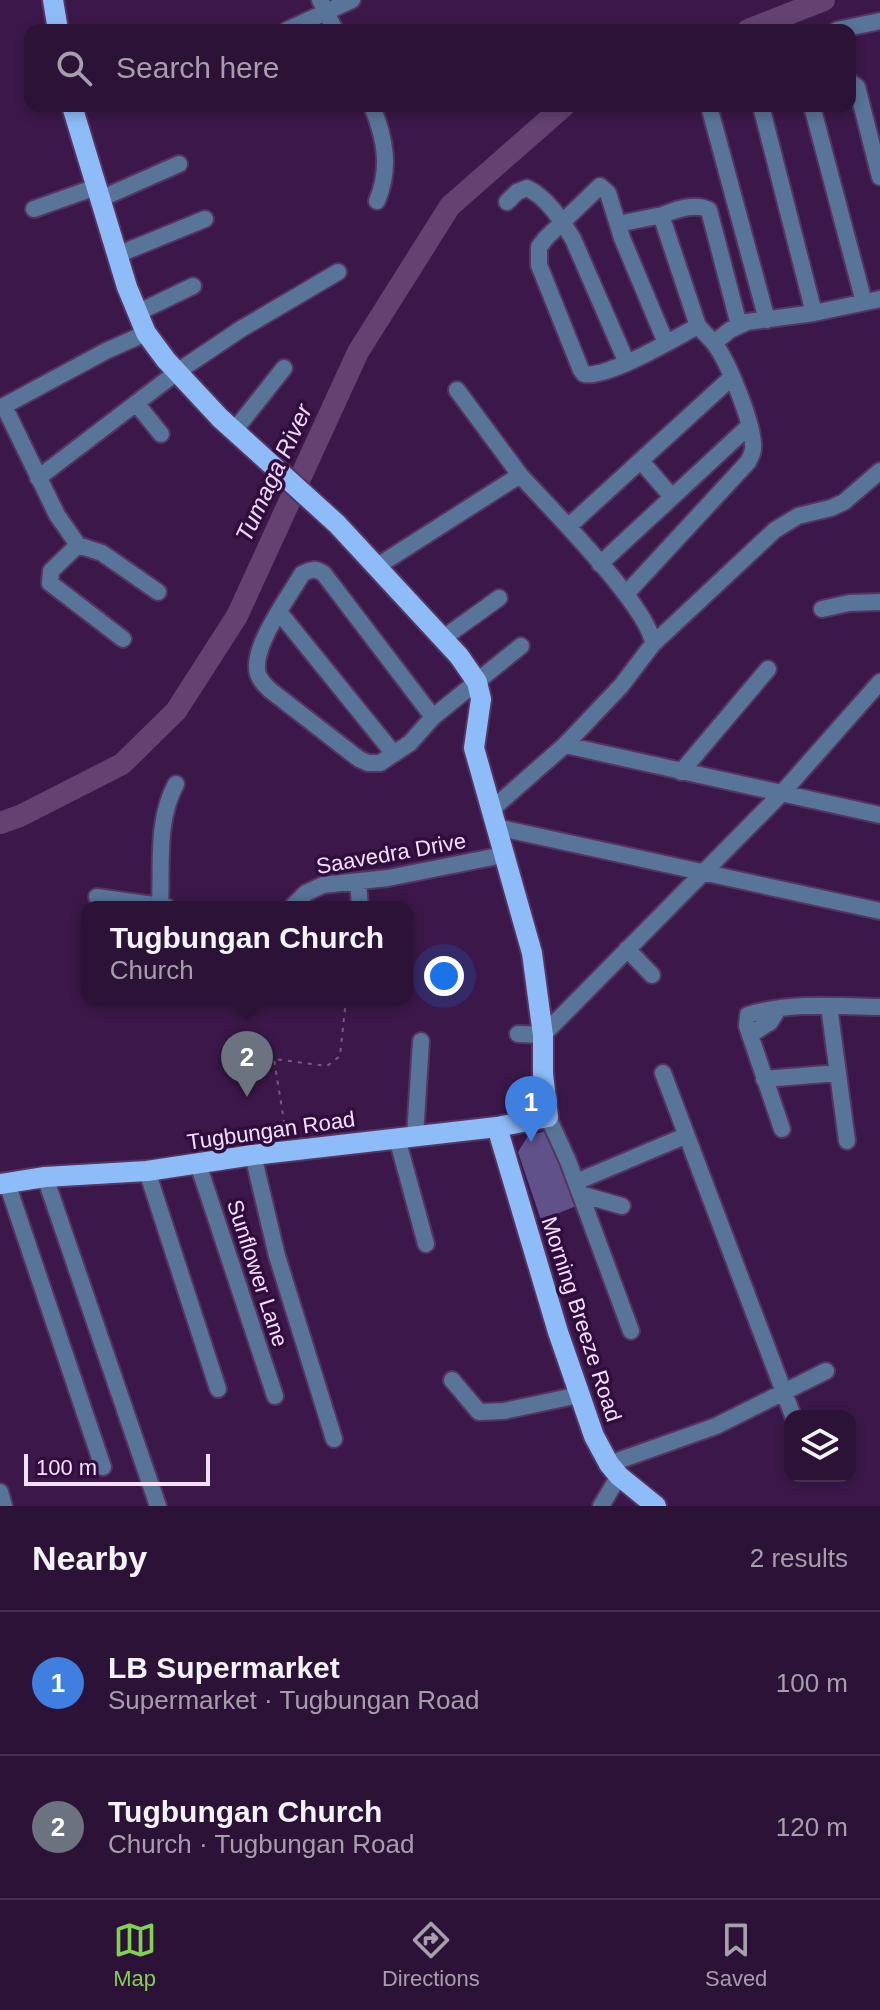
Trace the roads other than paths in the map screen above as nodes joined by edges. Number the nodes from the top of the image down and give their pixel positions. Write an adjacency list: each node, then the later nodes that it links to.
1 (53, 0): 5 (main road)
2 (352, 0): 3 (street)
3 (323, 6): 6 (street); 7 (street)
4 (880, 21): 8 (street)
5 (57, 24)
6 (296, 24)
7 (332, 24)
8 (856, 26)
9 (856, 86): 16 (street)
10 (74, 112): 17 (main road)
11 (374, 112): 18 (street)
12 (711, 112): 31 (street)
13 (763, 112): 30 (street)
14 (814, 112): 28 (street)
15 (179, 164): 17 (street)
16 (880, 177)
17 (98, 193): 20 (street); 25 (main road)
18 (377, 201)
19 (507, 202): 23 (street)
20 (34, 209)
21 (660, 216): 24 (street); 32 (street); 33 (street)
22 (205, 219): 25 (street)
23 (562, 222): 24 (street); 37 (street); 37 (street)
24 (618, 224): 35 (street)
25 (117, 255): 29 (main road)
26 (338, 272): 39 (street)
27 (193, 286): 29 (street)
28 (872, 301): 30 (street)
29 (137, 313): 34 (main road)
30 (814, 313): 31 (street)
31 (767, 320): 32 (street)
32 (739, 325): 36 (street)
33 (698, 326): 35 (street); 36 (street)
34 (146, 333): 39 (main road); 43 (street)
35 (666, 343): 37 (street)
36 (714, 343): 40 (street)
37 (627, 363)
38 (284, 368): 45 (street)
39 (177, 372): 42 (street); 45 (main road)
40 (731, 378): 44 (street); 47 (street)
41 (457, 390): 49 (street)
42 (136, 403): 46 (street); 50 (street)
43 (2, 407): 50 (street)
44 (749, 426): 51 (street); 57 (street)
45 (234, 431): 55 (main road)
46 (161, 434)
47 (641, 461): 51 (street); 52 (street)
48 (880, 471): 64 (street)
49 (520, 475): 52 (street); 55 (street)
50 (38, 478): 53 (street)
51 (672, 497): 54 (street)
52 (569, 526): 54 (street)
53 (78, 545): 56 (street); 62 (street)
54 (600, 564): 57 (street)
55 (376, 567): 63 (main road)
56 (158, 592)
57 (626, 594): 64 (street)
58 (499, 598): 63 (street)
59 (880, 602): 60 (street)
60 (822, 609)
61 (279, 612): 69 (street); 71 (street); 71 (street)
62 (123, 639)
63 (442, 639): 67 (main road)
64 (653, 644): 70 (street)
65 (521, 646): 67 (street)
66 (768, 669): 72 (street)
67 (477, 682): 69 (street); 76 (main road)
68 (880, 682): 74 (street)
69 (433, 717): 71 (street)
70 (565, 745): 72 (street); 76 (street)
71 (394, 754)
72 (681, 772): 74 (street)
73 (176, 784): 82 (street)
74 (782, 793): 75 (street); 78 (street)
75 (880, 815)
76 (494, 819): 77 (main road); 78 (street)
77 (503, 855): 79 (street, Saavedra Drive); 91 (main road)
78 (701, 874): 85 (street); 86 (street)
79 (358, 882): 83 (street, Saavedra Drive); 84 (street)
80 (97, 897): 81 (street)
81 (125, 901)
82 (160, 901)
83 (299, 901)
84 (360, 901)
85 (880, 911)
86 (627, 949): 87 (street); 91 (street)
87 (652, 975)
88 (829, 1006): 89 (street); 94 (street); 95 (street)
89 (880, 1007)
90 (518, 1034): 91 (street)
91 (543, 1035): 96 (main road)
92 (421, 1041): 100 (street)
93 (663, 1073): 99 (street)
94 (838, 1073): 95 (street); 101 (street)
95 (764, 1079): 98 (street)
96 (548, 1117): 97 (main road, Tugbungan Road); 107 (street)
97 (497, 1127): 100 (main road, Tugbungan Road); 115 (main road, Morning Breeze Road)
98 (782, 1129)
99 (685, 1136): 107 (street); 114 (street)
100 (406, 1137): 102 (main road, Tugbungan Road); 109 (street)
101 (847, 1141)
102 (253, 1155): 103 (main road, Tugbungan Road); 118 (street)
103 (198, 1164): 104 (main road, Tugbungan Road); 116 (street, Sunflower Lane)
104 (147, 1171): 105 (main road, Tugbungan Road); 113 (street)
105 (45, 1177): 106 (main road, Tugbungan Road); 123 (street)
106 (3, 1183): 119 (street)
107 (578, 1188): 108 (street); 110 (street)
108 (622, 1206)
109 (426, 1244)
110 (631, 1331)
111 (826, 1371): 114 (street)
112 (452, 1380): 115 (street)
113 (218, 1389)
114 (784, 1391): 117 (street); 120 (street)
115 (579, 1395): 120 (main road, Morning Breeze Road)
116 (275, 1396)
117 (791, 1410)
118 (334, 1439)
119 (103, 1467)
120 (614, 1470): 124 (street); 125 (main road, Morning Breeze Road)
121 (0, 1492): 122 (street)
122 (4, 1506)
123 (158, 1506)
124 (601, 1506)
125 (656, 1506)

